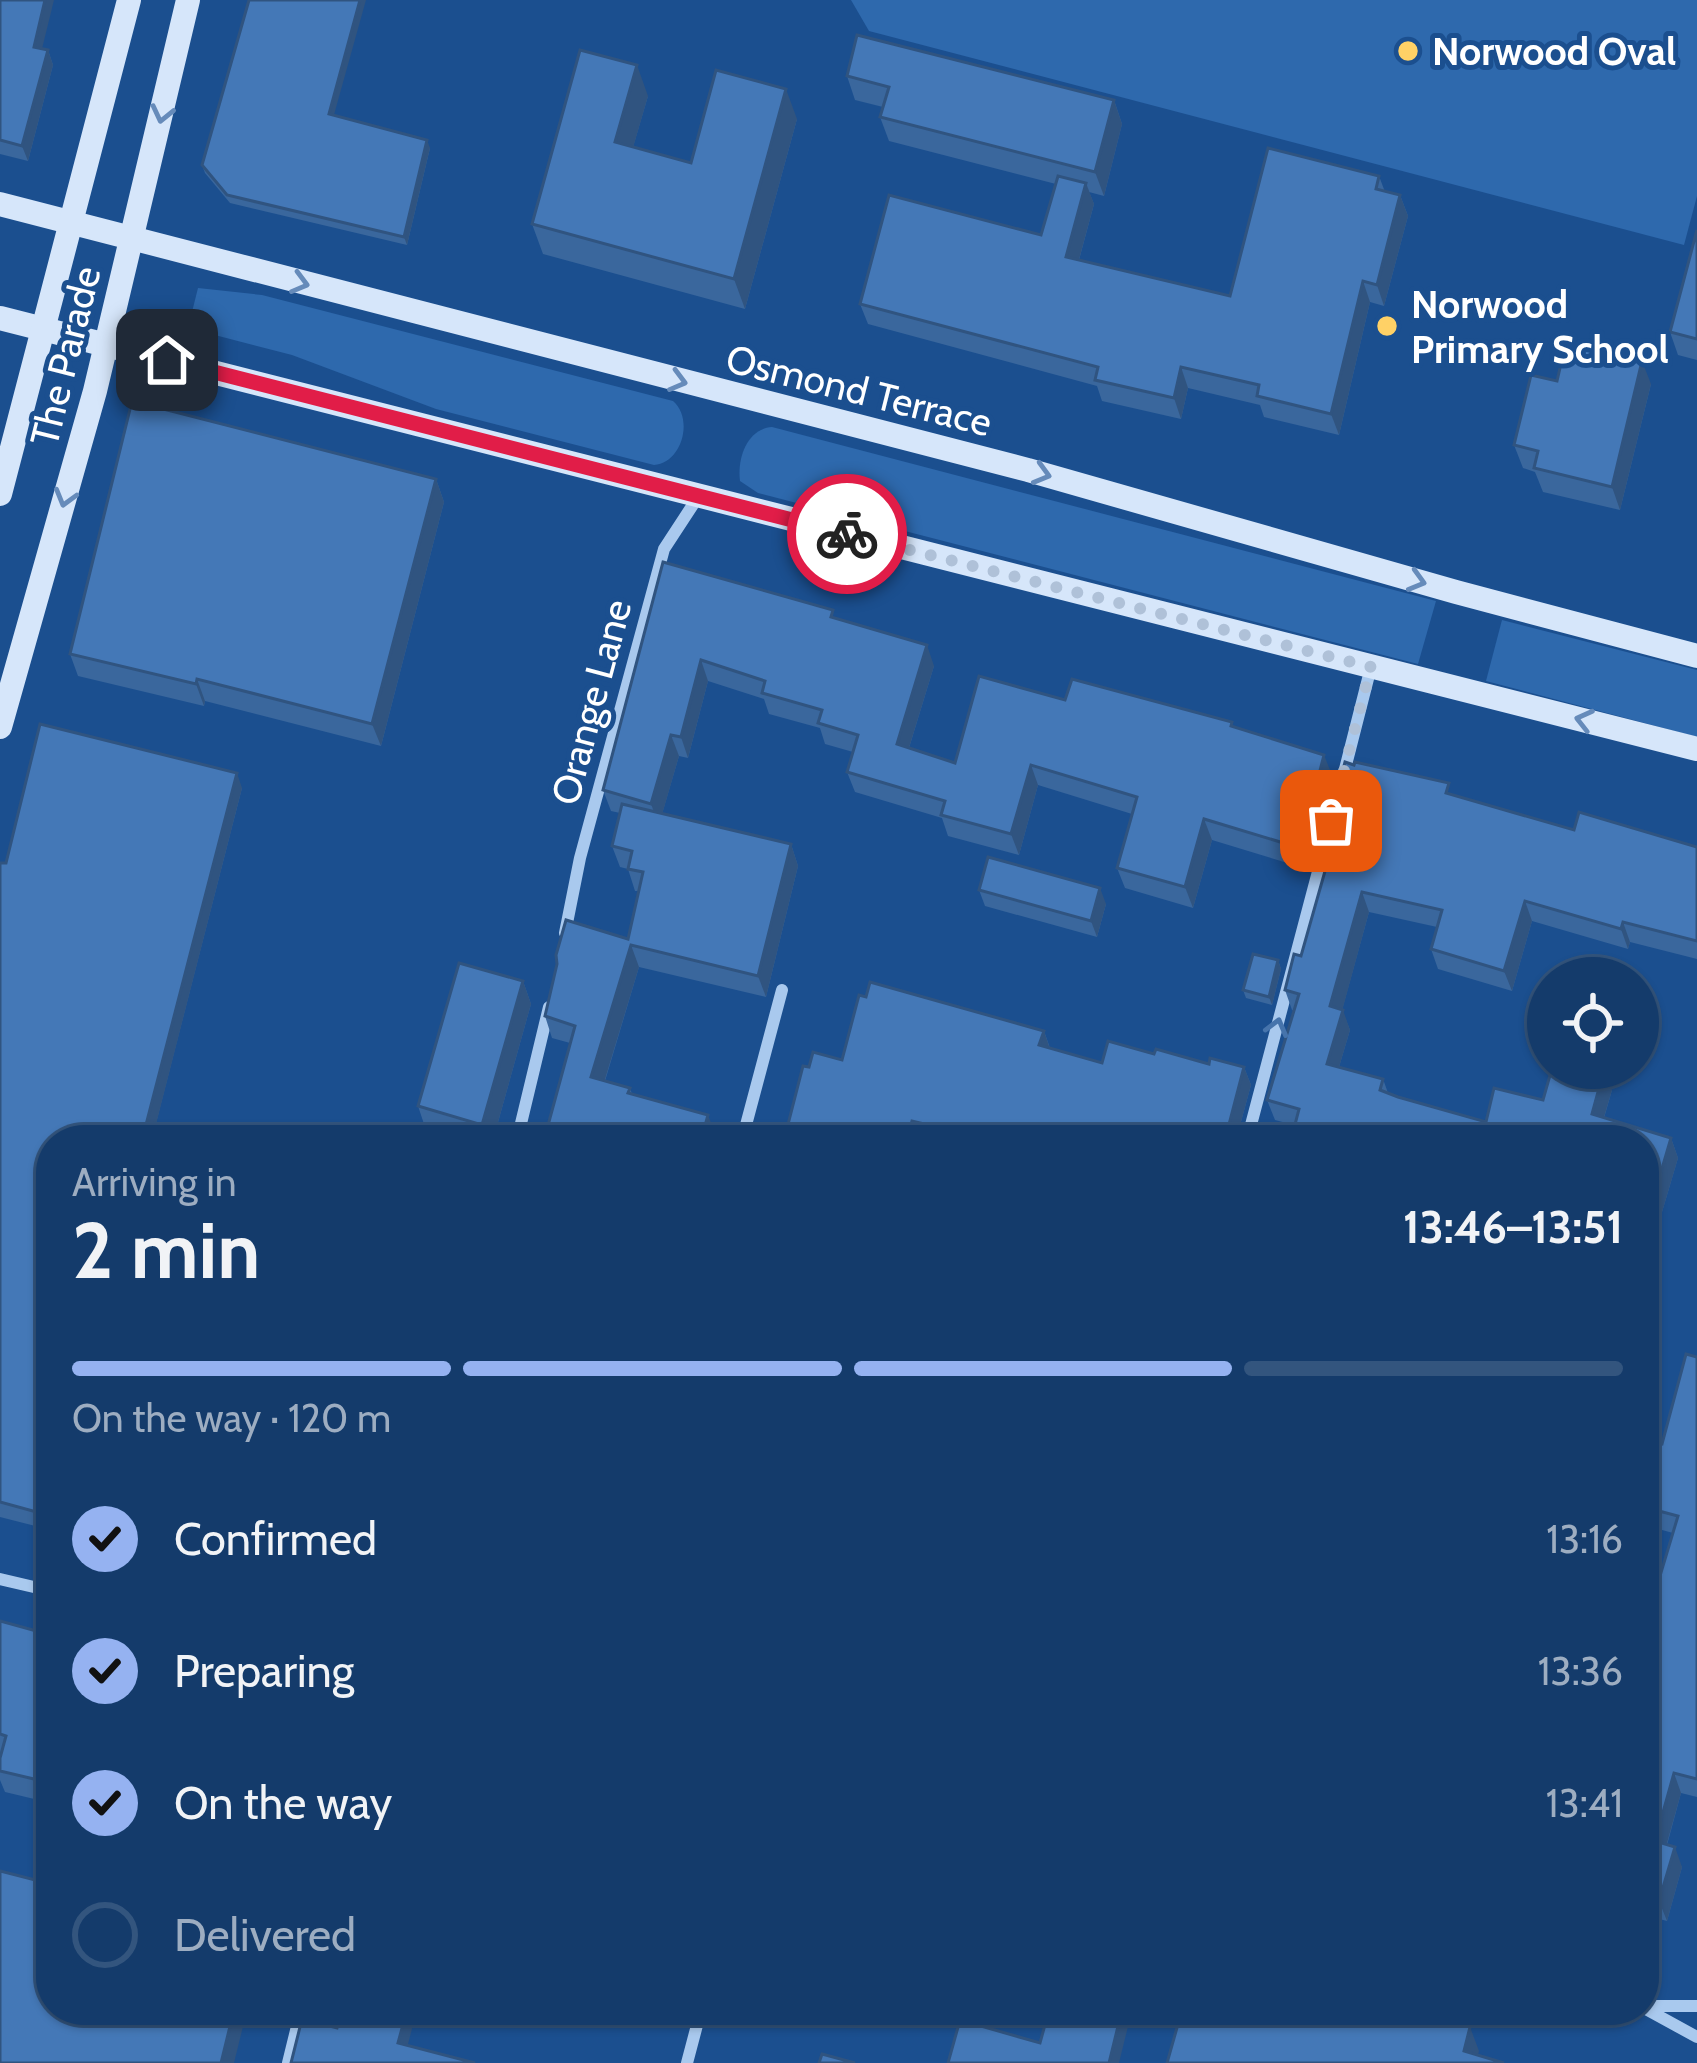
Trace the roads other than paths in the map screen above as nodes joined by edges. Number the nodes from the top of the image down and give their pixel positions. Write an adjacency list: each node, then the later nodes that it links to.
1 (128, 0): 4 (street, The Parade)
2 (188, 0): 5 (street, The Parade, one-way to 5)
3 (0, 204): 4 (street, Osmond Terrace)
4 (70, 223): 5 (street, Osmond Terrace); 7 (street, The Parade)
5 (131, 241): 8 (street, The Parade); 11 (street, Osmond Terrace, one-way to 11)
6 (0, 317): 7 (street)
7 (43, 329): 8 (street); 9 (street, The Parade)
8 (106, 344): 10 (street); 13 (street, The Parade, one-way to 13)
9 (0, 494)
10 (699, 496): 12 (street); 17 (street, Orange Lane)
11 (1697, 656)
12 (1371, 667): 14 (street, one-way to 12); 15 (street)
13 (0, 727)
14 (1697, 749)
15 (1337, 799)
16 (1331, 821): 22 (street, one-way to 16)
17 (565, 933)
18 (555, 982): 20 (street)
19 (782, 990): 21 (street)
20 (521, 1125)
21 (746, 1125)
22 (1251, 1125)
23 (0, 1579): 24 (street)
24 (36, 1588)
25 (1697, 2006): 26 (street)
26 (1659, 2007)
27 (1659, 2015): 30 (street)
28 (297, 2025): 31 (street)
29 (697, 2025): 32 (street)
30 (1697, 2037)
31 (287, 2063)
32 (687, 2063)

